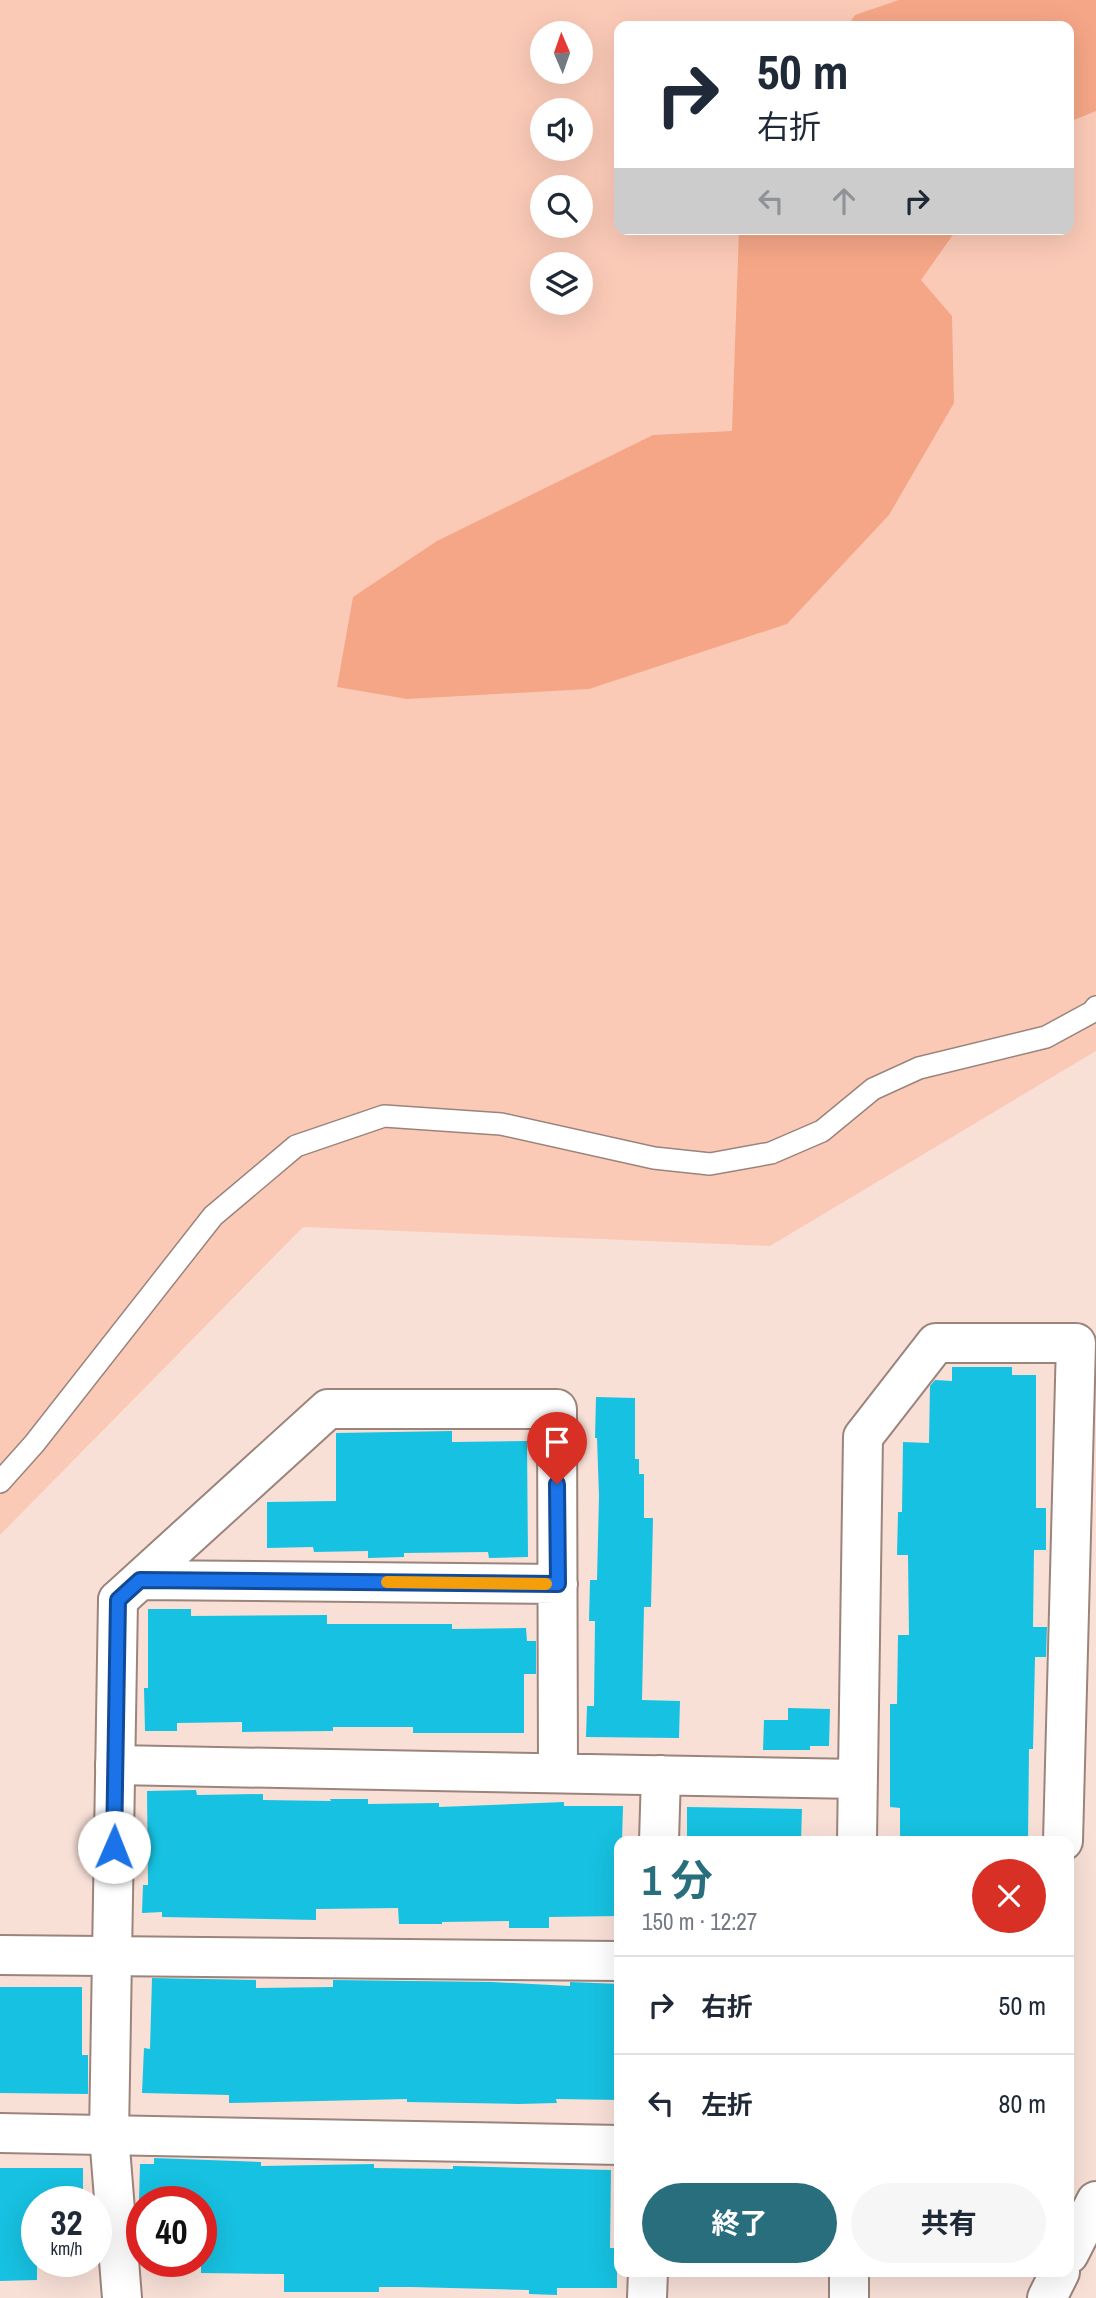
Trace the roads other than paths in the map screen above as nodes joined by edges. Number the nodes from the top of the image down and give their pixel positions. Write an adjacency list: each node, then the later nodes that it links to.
1 (1096, 1007): 2 (lane)
2 (0, 1482)
3 (558, 1584): 4 (street); 4 (street); 6 (street)
4 (129, 1590): 5 (street)
5 (115, 1765): 6 (street); 13 (street)
6 (558, 1773): 7 (street)
7 (661, 1775): 8 (street); 9 (street)
8 (858, 1779): 10 (street); 11 (street)
9 (659, 1836)
10 (856, 1836)
11 (1063, 1836)
12 (0, 1955): 13 (street)
13 (112, 1956): 14 (street); 16 (street)
14 (614, 1961)
15 (0, 2133): 16 (street)
16 (109, 2135): 17 (street); 23 (street)
17 (614, 2145)
18 (1096, 2201): 19 (street)
19 (1074, 2244)
20 (648, 2277): 24 (street)
21 (849, 2277): 25 (street)
22 (1058, 2277): 26 (street)
23 (122, 2298)
24 (647, 2298)
25 (849, 2298)
26 (1047, 2298)

